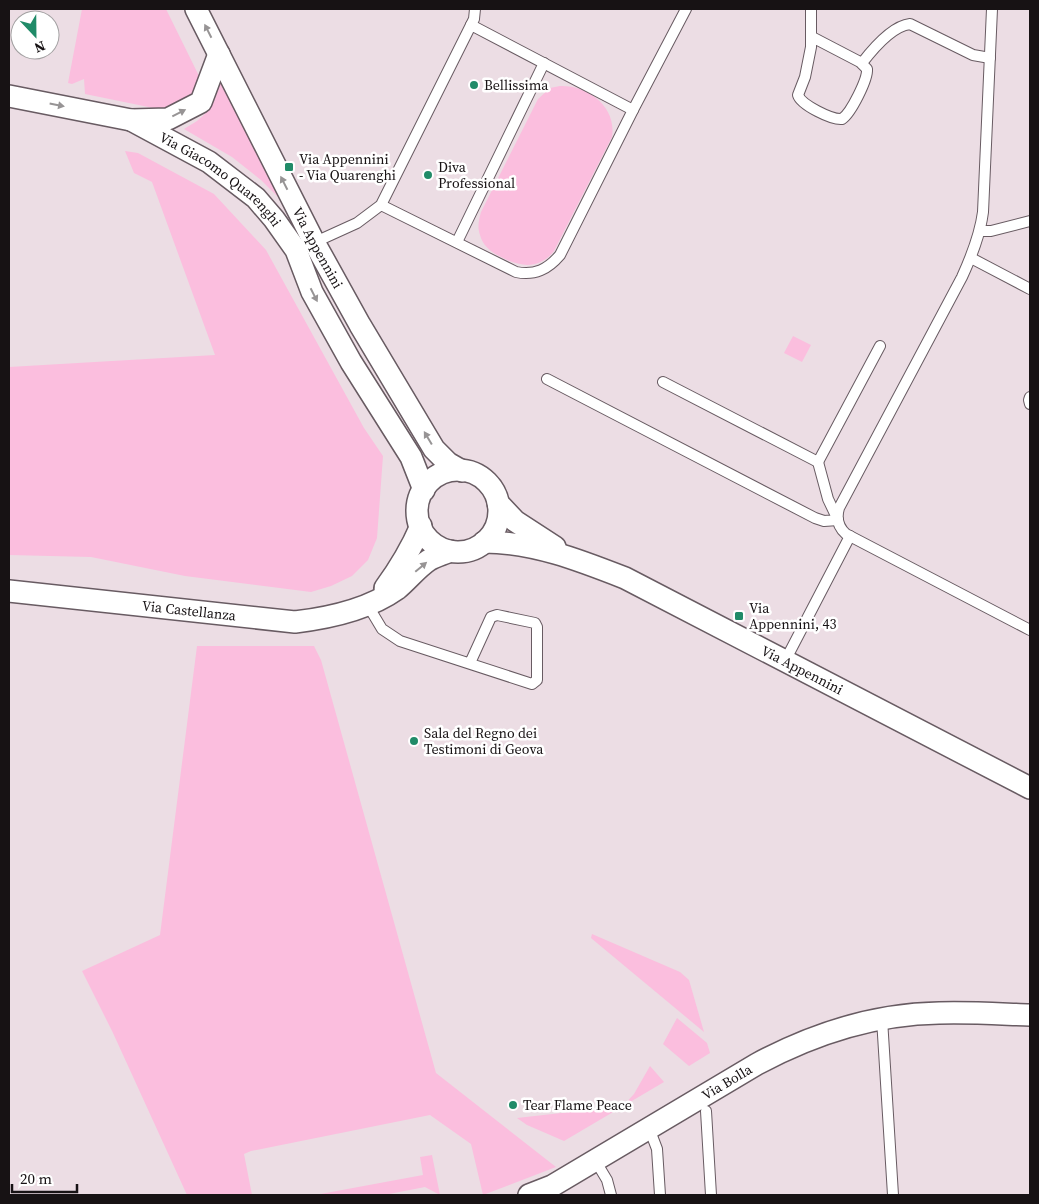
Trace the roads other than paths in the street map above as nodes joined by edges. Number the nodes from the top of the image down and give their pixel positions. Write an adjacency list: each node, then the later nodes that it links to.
1 (196, 9): 8 (street, Via Appennini, one-way to 1)
2 (475, 9): 6 (lane)
3 (686, 9): 13 (lane)
4 (811, 9): 7 (lane)
5 (992, 9): 9 (lane)
6 (471, 25): 10 (lane); 15 (lane)
7 (812, 37): 11 (lane); 11 (lane)
8 (219, 54): 14 (street, Via Giacomo Quarenghi, one-way to 8); 19 (street, Via Appennini, one-way to 8)
9 (990, 58): 11 (lane); 17 (lane)
10 (544, 63): 13 (lane); 18 (lane)
11 (862, 63)
12 (9, 96): 14 (street, Via Giacomo Quarenghi, one-way to 14)
13 (633, 110): 18 (lane)
14 (131, 120): 19 (street, Via Giacomo Quarenghi)
15 (381, 206): 18 (lane); 19 (lane)
16 (1030, 221): 17 (lane)
17 (980, 231): 20 (lane)
18 (457, 242)
19 (305, 246): 28 (street, Via Appennini, one-way to 19); 29 (street, Via Appennini, one-way to 29)
20 (971, 258): 21 (lane); 31 (lane)
21 (1030, 289)
22 (880, 346): 27 (lane)
23 (547, 379): 31 (lane)
24 (663, 382): 27 (lane)
25 (1030, 397): 26 (lane)
26 (1030, 404)
27 (818, 462): 31 (lane)
28 (462, 470): 29 (street); 30 (street, Via Appennini)
29 (424, 490): 32 (street, Via Castellanza)
30 (498, 503): 34 (street); 36 (street, Via Appennini)
31 (838, 520): 33 (lane)
32 (420, 526): 35 (street); 38 (street, Via Castellanza)
33 (850, 536): 39 (lane); 40 (lane)
34 (484, 542): 35 (street, Via Castellanza); 36 (street, Via Appennini)
35 (450, 551): 38 (street, Via Castellanza, one-way to 35)
36 (572, 558): 40 (street, Via Appennini)
37 (9, 591): 38 (street, Via Castellanza)
38 (367, 604): 41 (lane)
39 (1030, 630)
40 (785, 661): 42 (street, Via Appennini)
41 (470, 663): 41 (lane)
42 (1030, 788)
43 (1030, 1015): 44 (street, Via Bolla)
44 (882, 1019): 46 (street, Via Bolla); 53 (lane)
45 (706, 1111): 52 (lane)
46 (649, 1128): 47 (street, Via Bolla); 51 (lane)
47 (596, 1160): 48 (street, Via Bolla); 50 (lane)
48 (549, 1191): 49 (street, Via Bolla)
49 (529, 1195)
50 (611, 1195)
51 (660, 1195)
52 (711, 1195)
53 (894, 1195)

